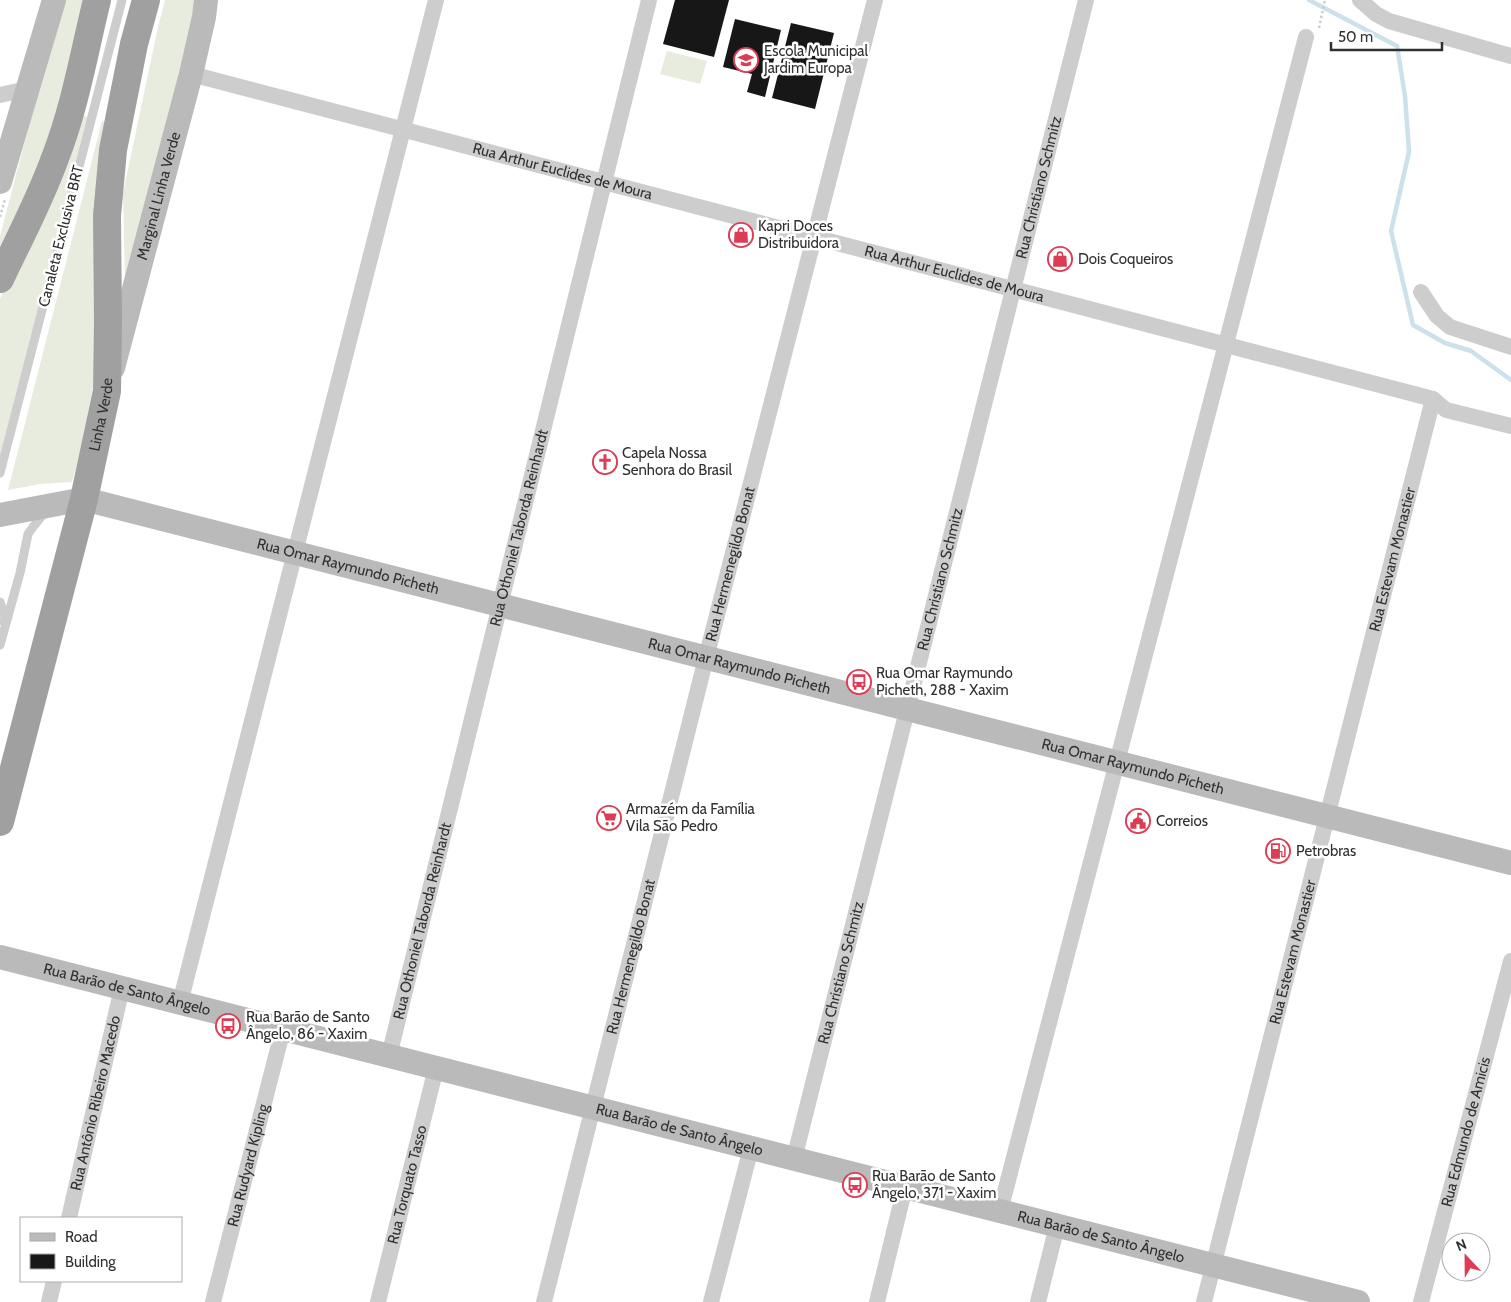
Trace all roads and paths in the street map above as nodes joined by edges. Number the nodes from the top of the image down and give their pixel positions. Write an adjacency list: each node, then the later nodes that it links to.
1 (54, 0): 15 (main road)
2 (97, 0): 21 (highway)
3 (122, 0): 29 (lane, Canaleta Exclusiva BRT)
4 (146, 0): 26 (highway, Linha Verde)
5 (206, 0): 14 (main road, Marginal Linha Verde)
6 (436, 0): 17 (street)
7 (649, 0): 19 (street, Rua Othoniel Taborda Reinhardt)
8 (875, 0): 20 (street, Rua Hermenegildo Bonat)
9 (1086, 0): 22 (street, Rua Christiano Schmitz)
10 (1325, 0): 12 (path)
11 (1360, 0): 13 (street)
12 (1312, 34): 24 (street)
13 (1511, 56)
14 (191, 74): 17 (street, Rua Arthur Euclides de Moura); 26 (main road, Marginal Linha Verde)
15 (28, 89): 16 (street); 18 (main road)
16 (0, 95)
17 (403, 130): 19 (street, Rua Arthur Euclides de Moura); 33 (street)
18 (0, 182)
19 (604, 182): 20 (street, Rua Arthur Euclides de Moura); 35 (street, Rua Othoniel Taborda Reinhardt)
20 (814, 237): 22 (street, Rua Arthur Euclides de Moura); 38 (street, Rua Hermenegildo Bonat)
21 (0, 279)
22 (1013, 289): 24 (street, Rua Arthur Euclides de Moura); 39 (street, Rua Christiano Schmitz)
23 (1421, 292): 25 (street)
24 (1226, 344): 27 (street, Rua Arthur Euclides de Moura); 40 (street)
25 (1511, 346)
26 (107, 392): 30 (highway, Linha Verde)
27 (1434, 399): 28 (street, Rua Arthur Euclides de Moura); 41 (street, Rua Estevam Monastier)
28 (1511, 426)
29 (0, 473)
30 (84, 499): 31 (main road); 33 (main road, Rua Omar Raymundo Picheth); 42 (highway, Linha Verde)
31 (51, 505): 32 (main road); 36 (lane)
32 (0, 515)
33 (295, 553): 35 (main road, Rua Omar Raymundo Picheth); 47 (street)
34 (0, 602): 36 (lane)
35 (500, 606): 38 (main road, Rua Omar Raymundo Picheth); 49 (street, Rua Othoniel Taborda Reinhardt)
36 (4, 630): 37 (lane)
37 (0, 645)
38 (706, 658): 39 (main road, Rua Omar Raymundo Picheth); 51 (street, Rua Hermenegildo Bonat)
39 (907, 710): 40 (main road, Rua Omar Raymundo Picheth); 53 (street, Rua Christiano Schmitz)
40 (1117, 763): 41 (main road, Rua Omar Raymundo Picheth); 55 (street)
41 (1328, 816): 43 (main road, Rua Omar Raymundo Picheth); 58 (street, Rua Estevam Monastier)
42 (0, 822)
43 (1511, 863)
44 (0, 957): 46 (main road, Rua Barão de Santo Ângelo)
45 (1511, 961): 69 (street, Rua Edmundo de Amicis)
46 (122, 988): 47 (main road, Rua Barão de Santo Ângelo); 56 (street, Rua Antônio Ribeiro Macedo)
47 (180, 1003): 48 (main road, Rua Barão de Santo Ângelo)
48 (282, 1029): 49 (main road, Rua Barão de Santo Ângelo); 61 (street, Rua Rudyard Kipling)
49 (389, 1056): 50 (main road, Rua Barão de Santo Ângelo)
50 (436, 1068): 51 (main road, Rua Barão de Santo Ângelo); 62 (street, Rua Torquato Tasso)
51 (593, 1108): 52 (main road, Rua Barão de Santo Ângelo); 63 (street, Rua Hermenegildo Bonat)
52 (751, 1148): 53 (main road, Rua Barão de Santo Ângelo); 64 (street)
53 (794, 1159): 54 (main road, Rua Barão de Santo Ângelo)
54 (905, 1187): 55 (main road, Rua Barão de Santo Ângelo); 65 (street)
55 (1000, 1211): 57 (main road, Rua Barão de Santo Ângelo)
56 (68, 1217)
57 (1057, 1226): 58 (main road, Rua Barão de Santo Ângelo); 66 (street)
58 (1214, 1265): 67 (street, Rua Estevam Monastier); 68 (main road, Rua Barão de Santo Ângelo)
59 (54, 1282): 60 (street)
60 (49, 1302)
61 (213, 1302)
62 (378, 1302)
63 (544, 1302)
64 (712, 1302)
65 (877, 1302)
66 (1038, 1302)
67 (1204, 1302)
68 (1358, 1302)
69 (1421, 1302)

